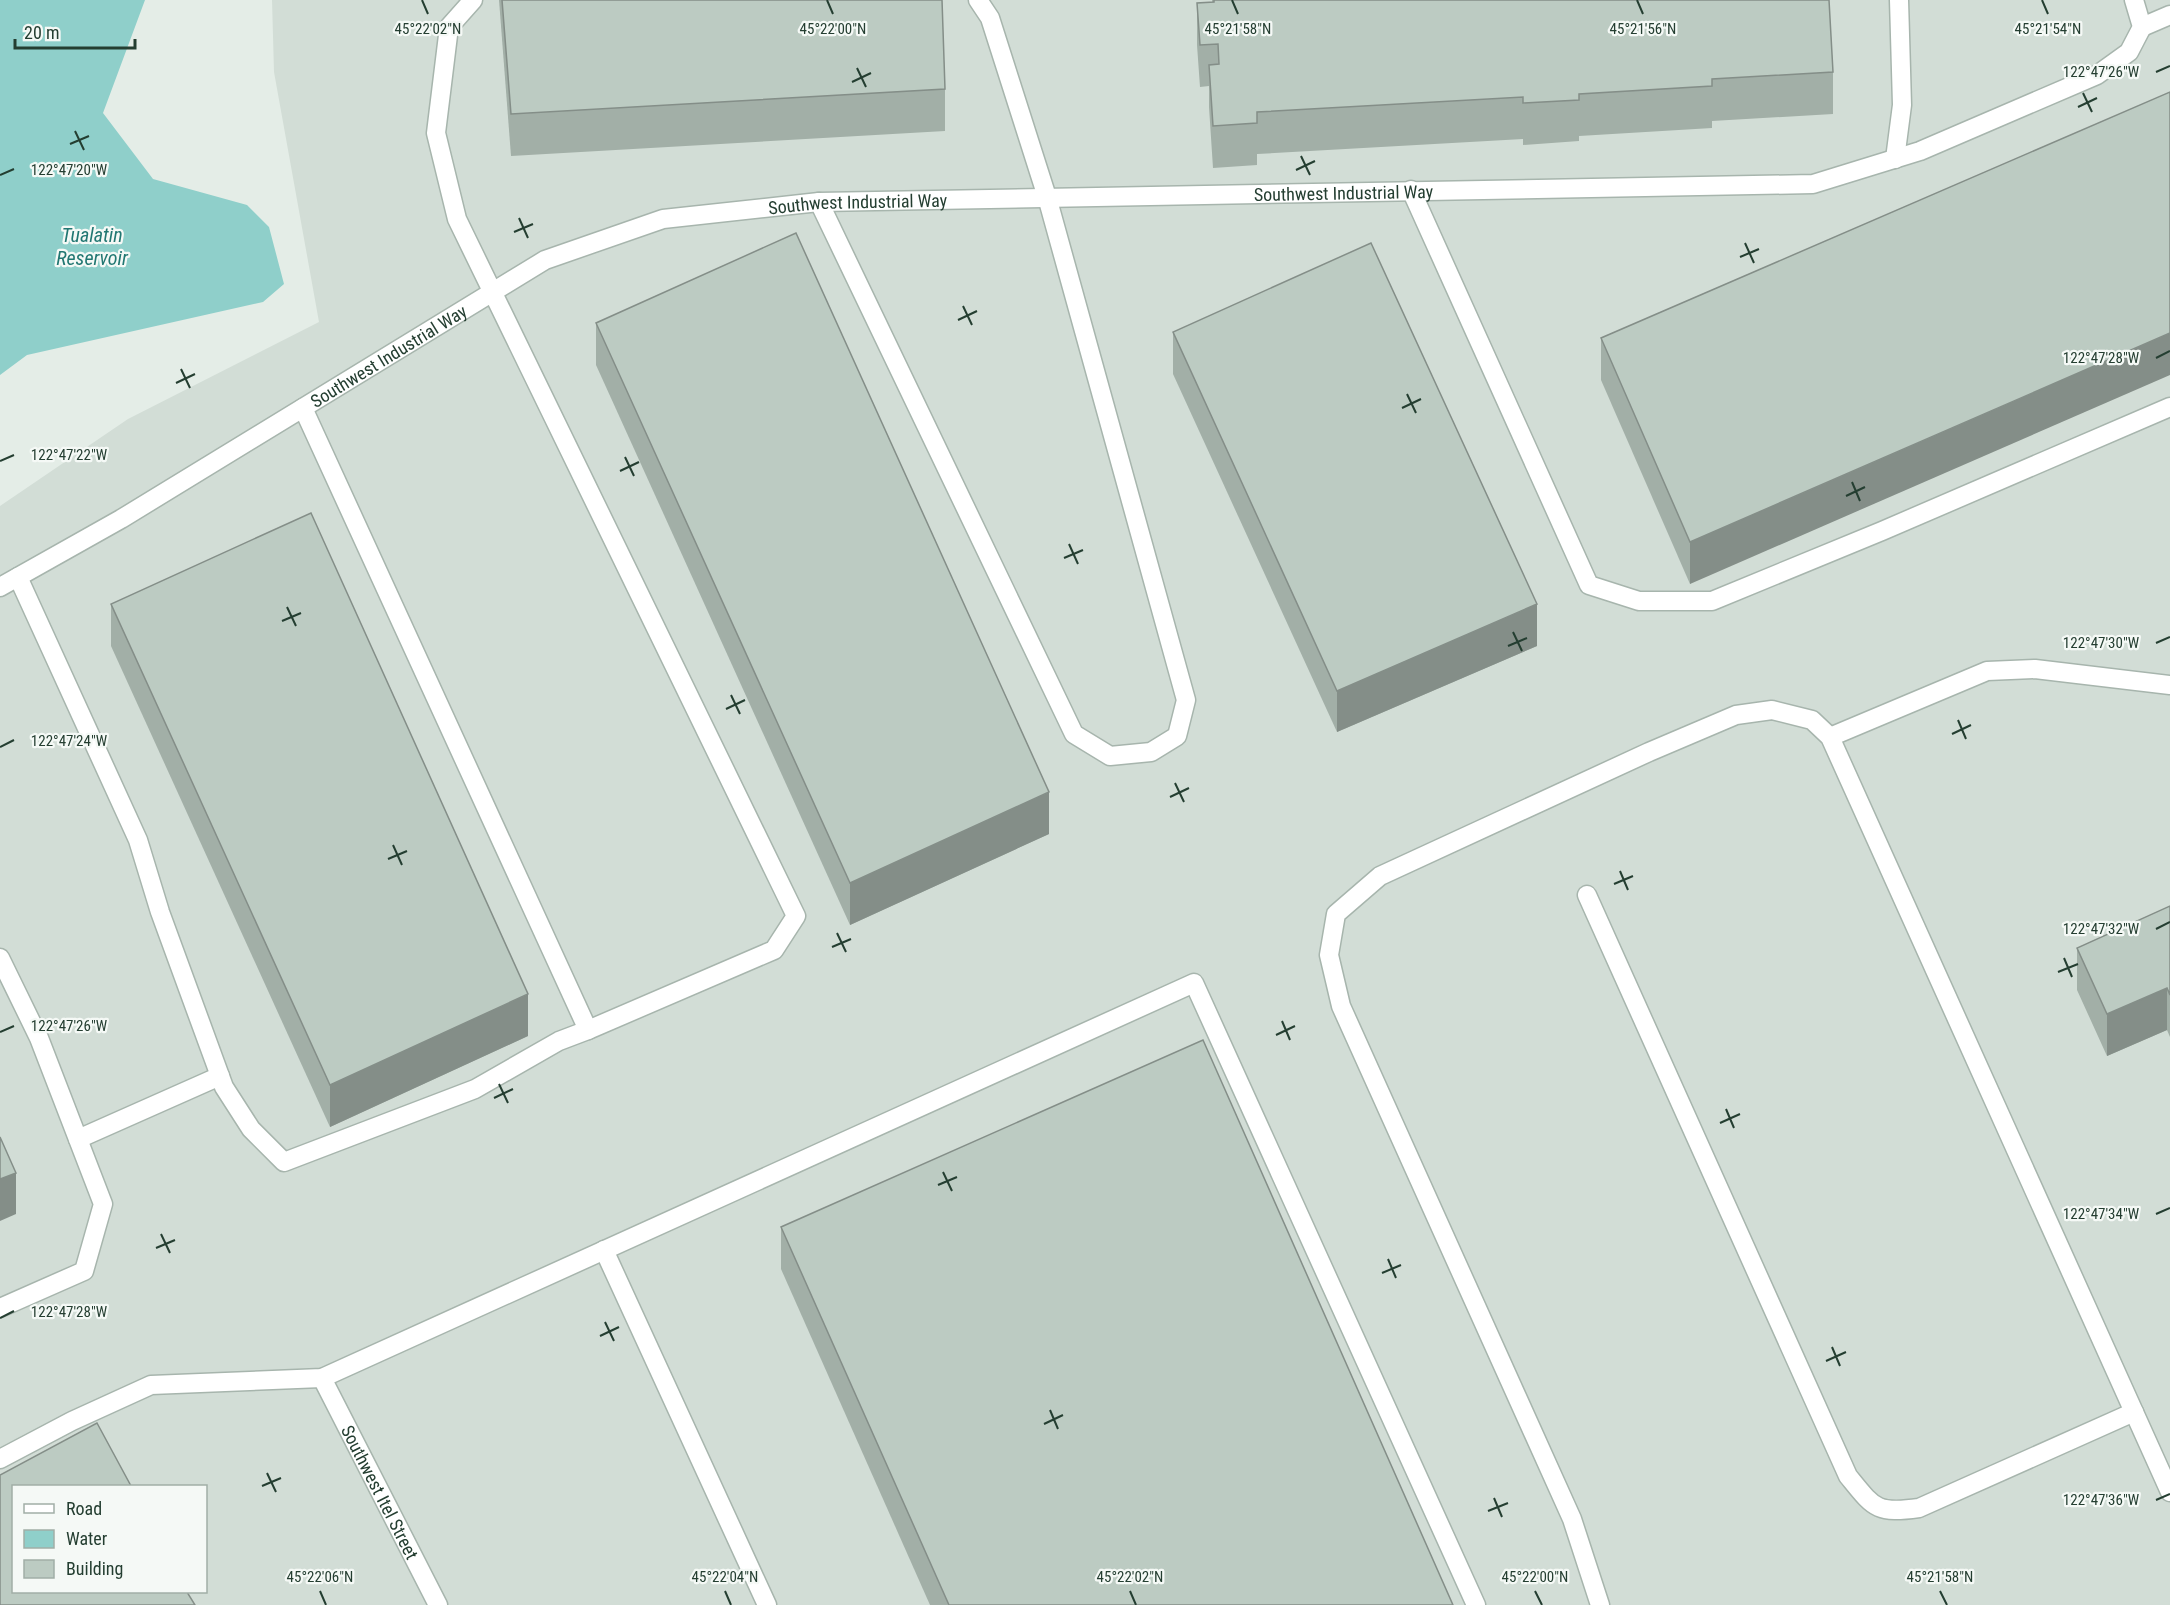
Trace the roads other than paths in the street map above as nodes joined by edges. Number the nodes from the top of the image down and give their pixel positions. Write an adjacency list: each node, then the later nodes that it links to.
1 (473, 0): 11 (street)
2 (978, 0): 9 (street)
3 (1899, 0): 7 (street)
4 (2134, 0): 6 (street)
5 (2170, 15): 6 (street)
6 (2142, 27): 7 (street, Southwest Industrial Way)
7 (1895, 159): 8 (street, Southwest Industrial Way)
8 (1412, 190): 9 (street, Southwest Industrial Way); 12 (street)
9 (1047, 197): 10 (street, Southwest Industrial Way); 10 (street)
10 (819, 202): 11 (street, Southwest Industrial Way)
11 (494, 291): 13 (street, Southwest Industrial Way); 20 (street)
12 (2170, 407)
13 (303, 408): 14 (street, Southwest Industrial Way); 20 (street)
14 (18, 577): 15 (street, Southwest Industrial Way); 21 (street)
15 (0, 587)
16 (2170, 685): 17 (street)
17 (1830, 737): 26 (street); 32 (street)
18 (1587, 895): 26 (street)
19 (0, 958): 22 (street)
20 (588, 1030): 21 (street)
21 (220, 1076): 22 (street)
22 (78, 1140): 24 (street)
23 (604, 1250): 25 (street); 30 (street); 31 (street)
24 (0, 1308)
25 (322, 1378): 27 (street); 29 (street, Southwest Itel Street)
26 (2134, 1412): 28 (street)
27 (0, 1459)
28 (2170, 1492)
29 (438, 1605)
30 (767, 1605)
31 (1476, 1605)
32 (1600, 1605)

